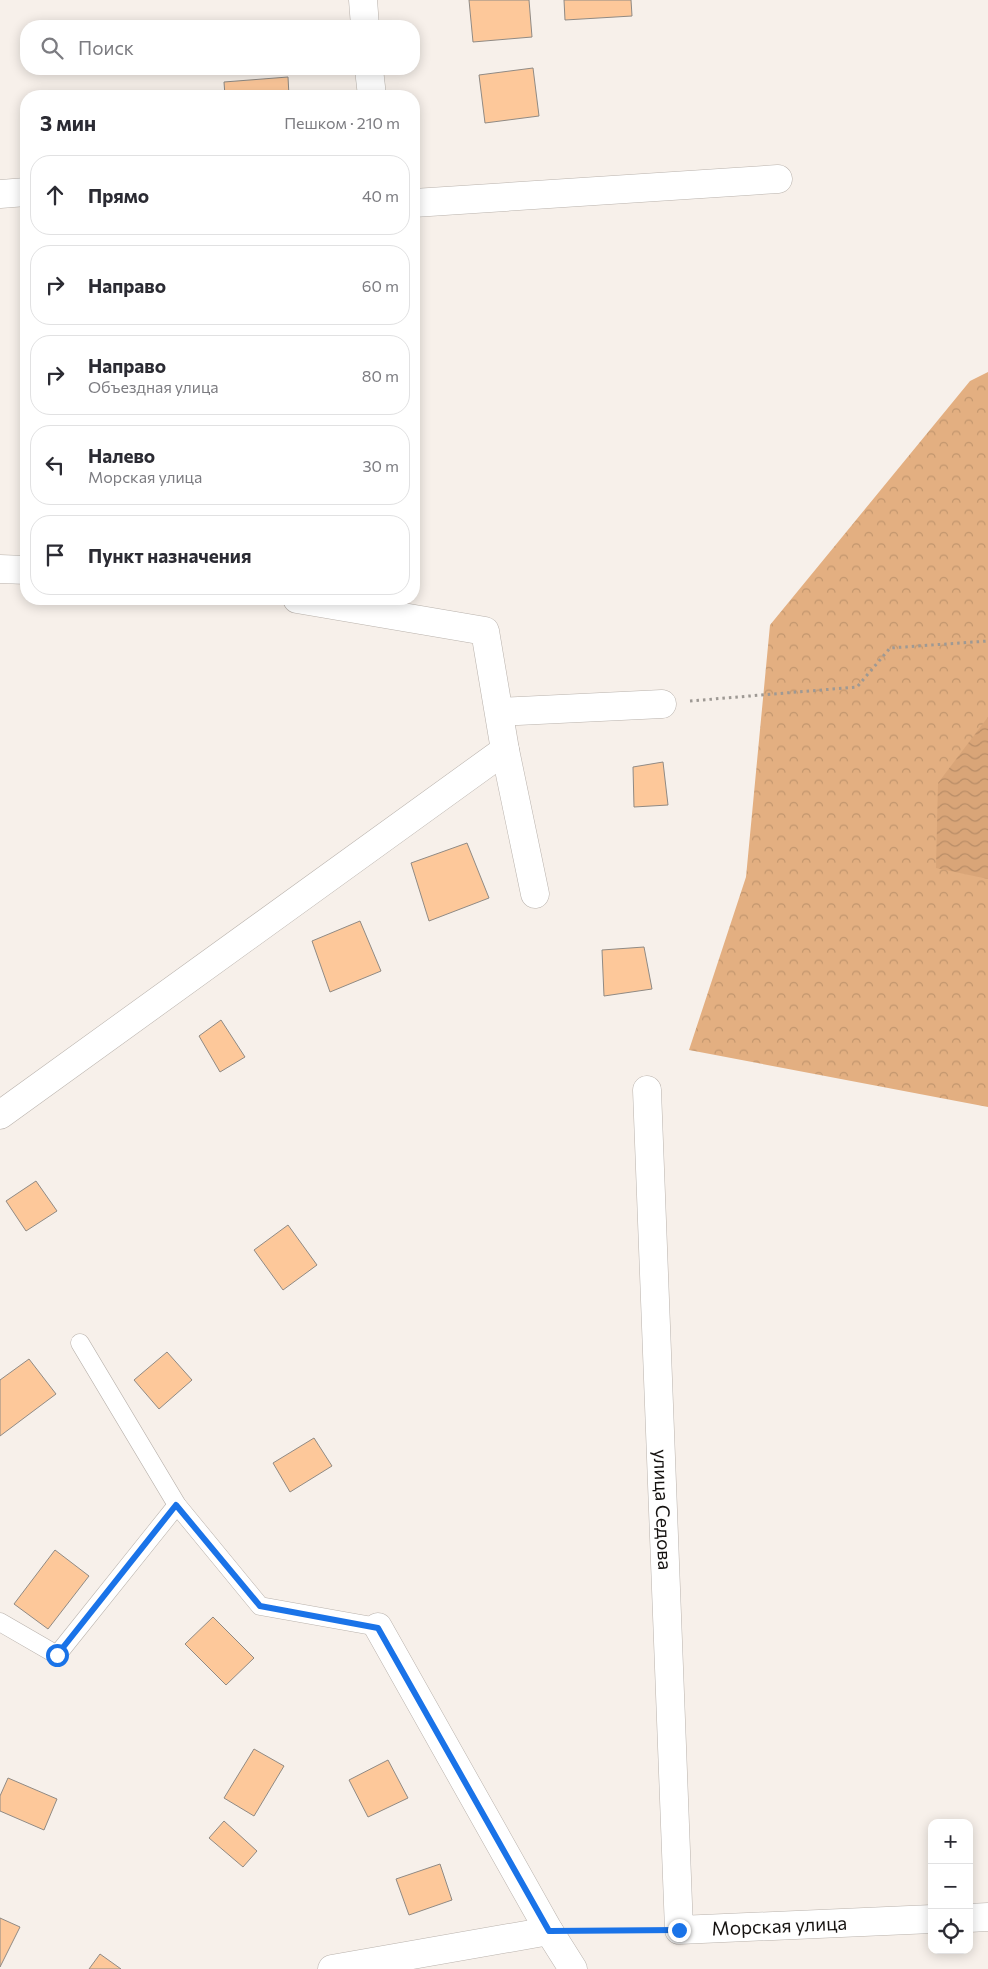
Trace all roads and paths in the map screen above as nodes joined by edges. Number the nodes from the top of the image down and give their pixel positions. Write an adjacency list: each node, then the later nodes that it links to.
1 (363, 0): 2 (street)
2 (365, 20)
3 (370, 75): 4 (street)
4 (372, 90)
5 (778, 179): 8 (street)
6 (20, 192): 7 (street)
7 (0, 194)
8 (420, 203)
9 (0, 569): 10 (street)
10 (20, 570)
11 (332, 605): 14 (street)
12 (988, 641): 13 (path)
13 (662, 704): 14 (street)
14 (500, 712): 15 (street)
15 (505, 750): 16 (street); 18 (street)
16 (534, 894)
17 (647, 1090): 26 (street, улица Седова)
18 (0, 1114)
19 (80, 1343): 20 (lane)
20 (176, 1505): 21 (lane); 22 (lane)
21 (0, 1622)
22 (378, 1628): 27 (street)
23 (988, 1917): 24 (street)
24 (973, 1918)
25 (928, 1919): 26 (street, Морская улица)
26 (679, 1930): 27 (path)
27 (549, 1931): 28 (street); 29 (street)
28 (332, 1969)
29 (573, 1969)

